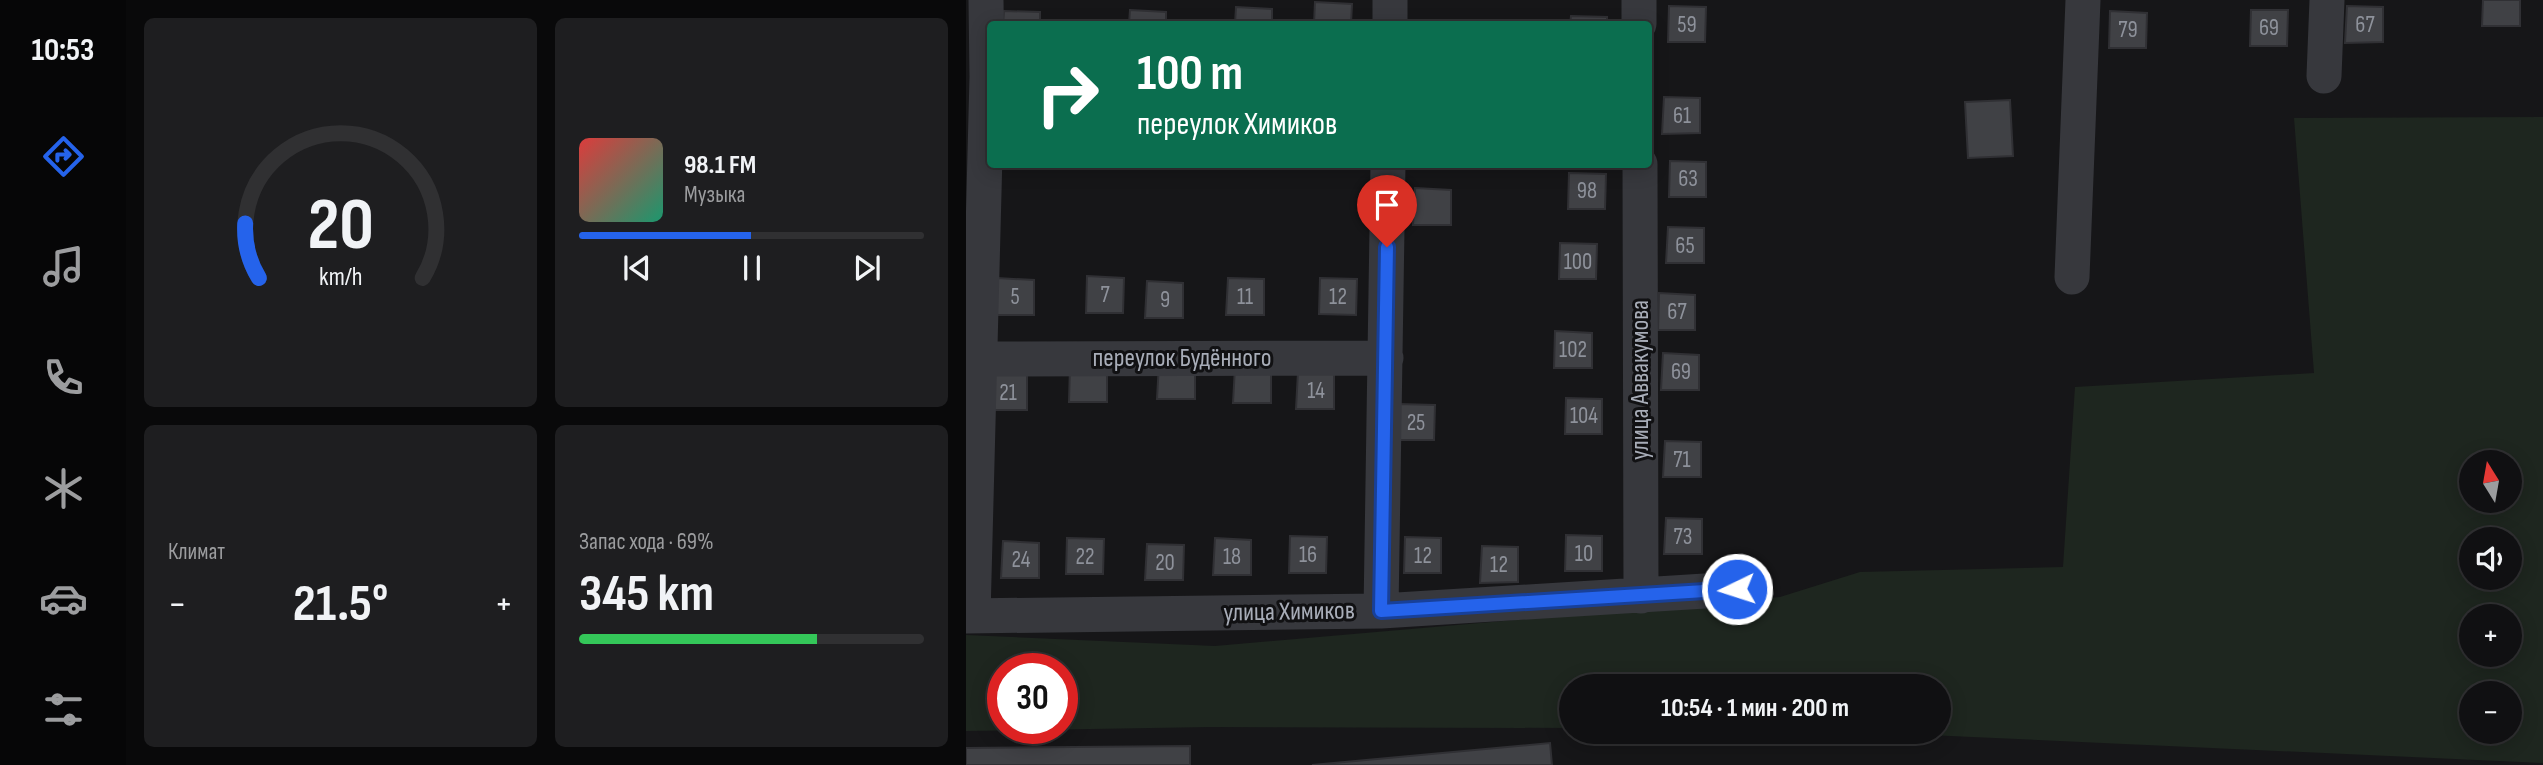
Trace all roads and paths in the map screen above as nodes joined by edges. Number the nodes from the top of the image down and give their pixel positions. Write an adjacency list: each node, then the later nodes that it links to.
1 (986, 0): 8 (street)
2 (1390, 0): 6 (street)
3 (1639, 0): 7 (street)
4 (2083, 0): 13 (street)
5 (2327, 0): 9 (street)
6 (1390, 21)
7 (1639, 21)
8 (987, 26)
9 (2324, 76)
10 (987, 133): 15 (street)
11 (1388, 168): 14 (street)
12 (1640, 168): 17 (street, улица Аввакумова)
13 (2072, 277)
14 (1385, 358): 15 (street, переулок Будённого); 18 (street)
15 (979, 359): 19 (street)
16 (1737, 589): 17 (street, улица Химиков)
17 (1641, 596): 18 (street, улица Химиков)
18 (1381, 611): 19 (street, улица Химиков)
19 (969, 616)

